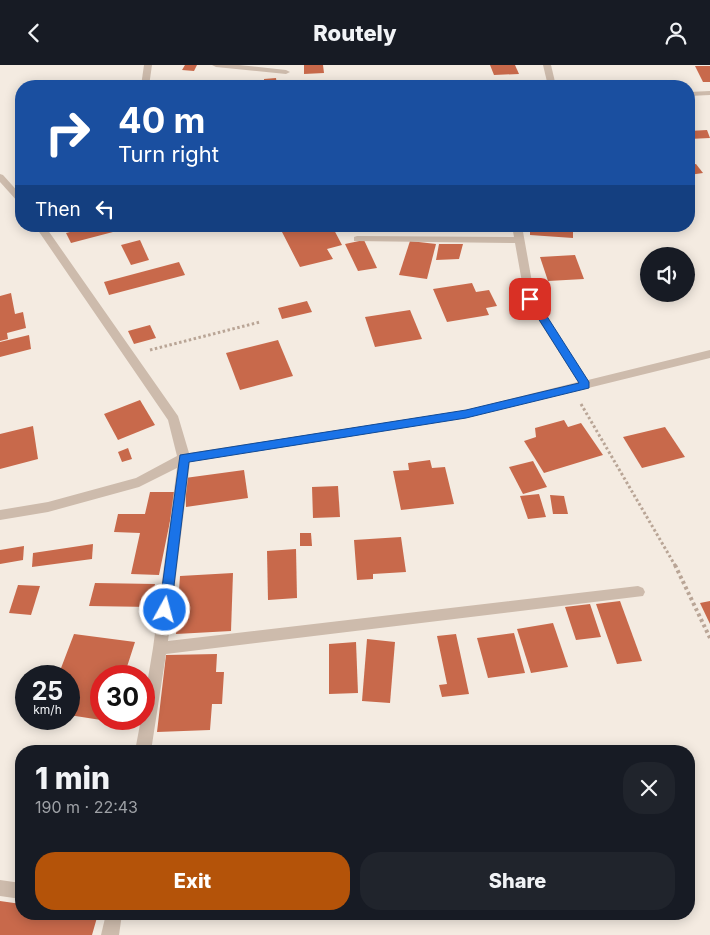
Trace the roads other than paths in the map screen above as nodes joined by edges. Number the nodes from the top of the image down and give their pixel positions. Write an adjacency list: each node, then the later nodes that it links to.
1 (148, 65): 5 (street)
2 (216, 65): 4 (street)
3 (548, 65): 6 (street)
4 (286, 72)
5 (146, 80)
6 (551, 80)
7 (710, 93): 8 (street)
8 (695, 94)
9 (0, 177): 10 (street)
10 (15, 193)
11 (44, 232): 17 (street)
12 (518, 232): 14 (street)
13 (357, 239): 14 (street)
14 (519, 240): 16 (street)
15 (710, 355): 16 (street)
16 (586, 385): 17 (street)
17 (184, 458): 18 (street); 20 (street)
18 (0, 515)
19 (638, 592): 20 (street)
20 (160, 648): 21 (street)
21 (144, 745)
22 (0, 888): 23 (street)
23 (15, 890)
24 (113, 920): 25 (street)
25 (110, 935)

